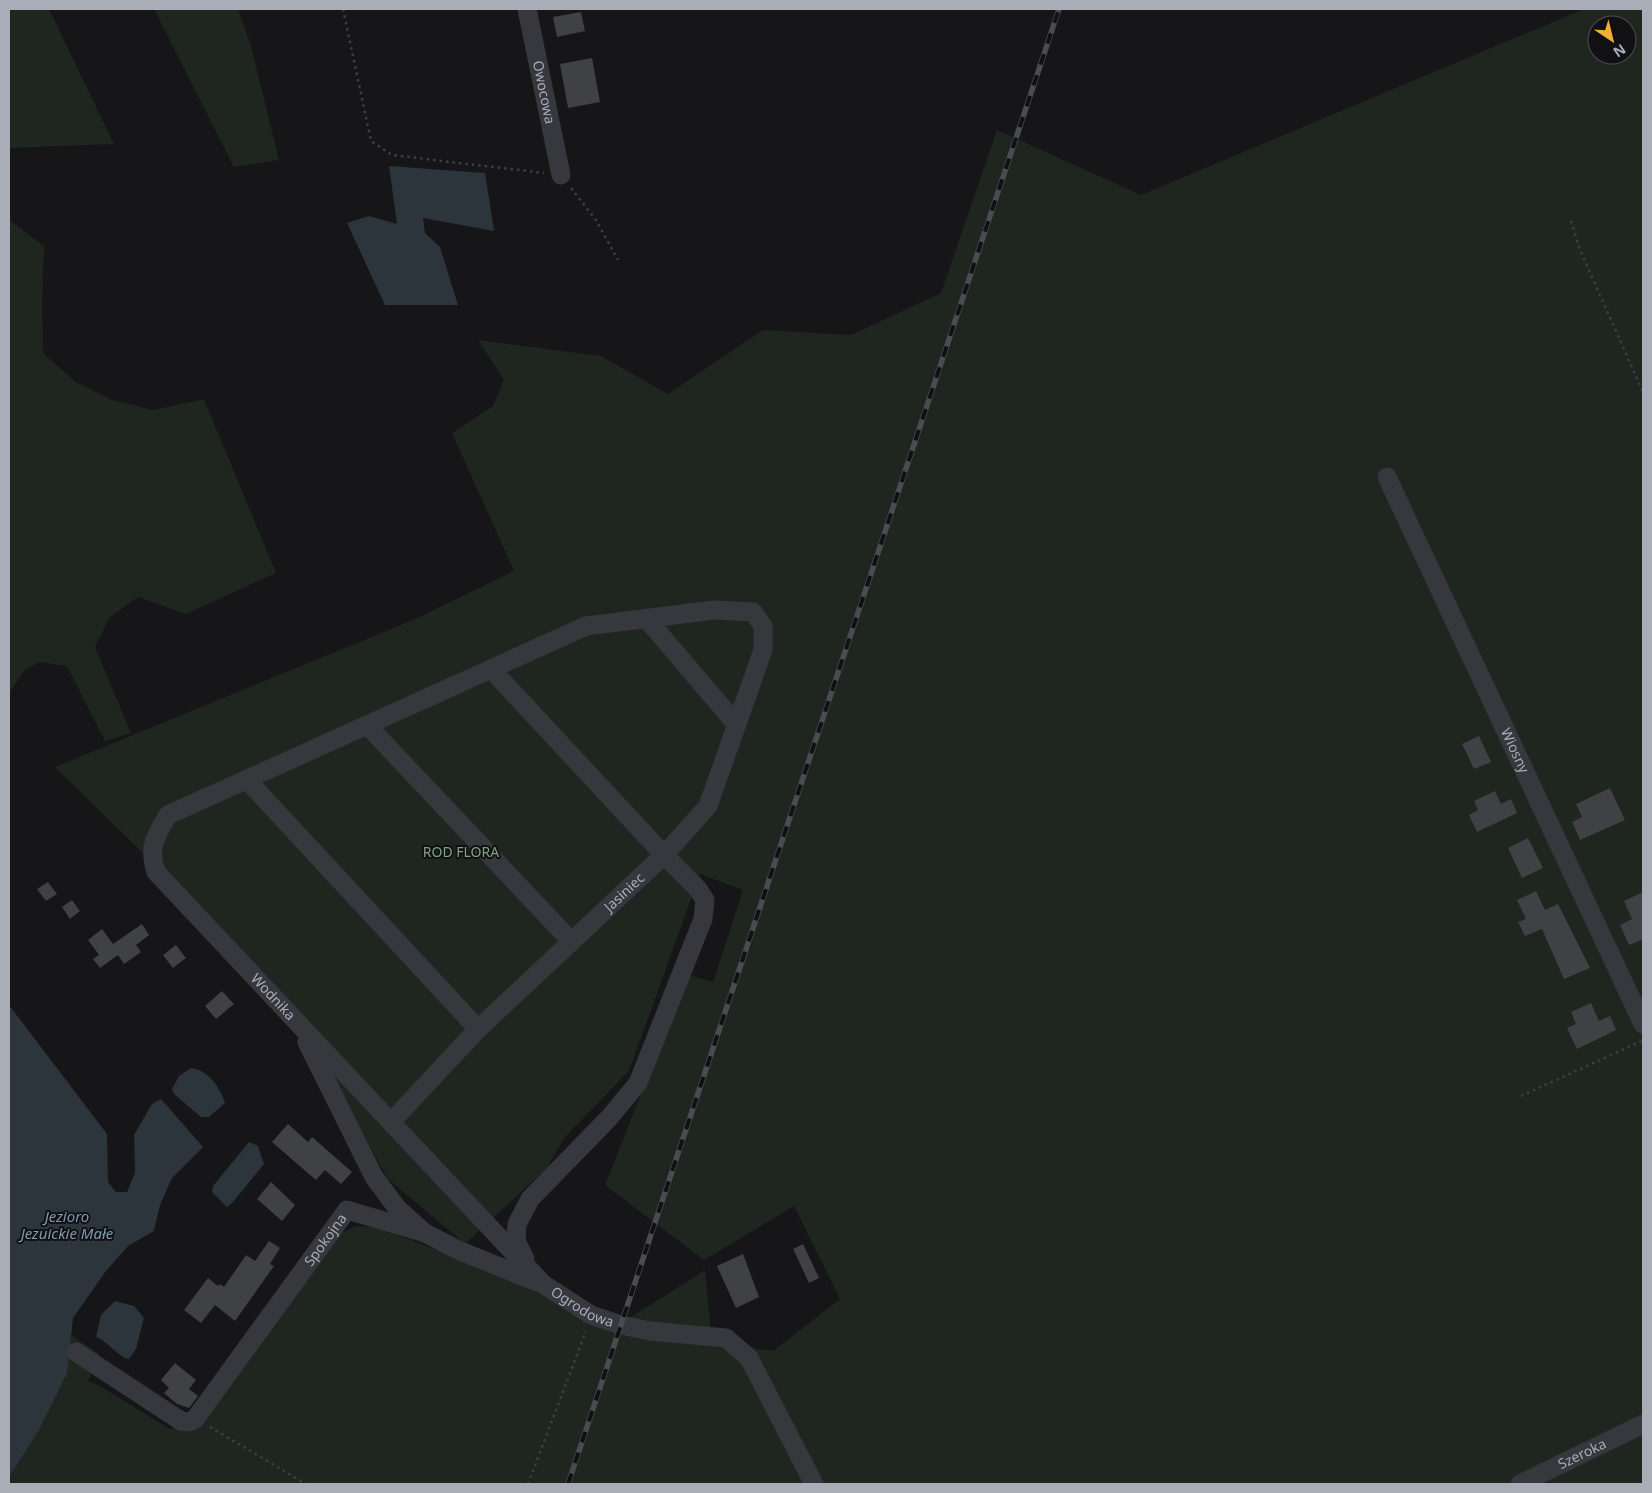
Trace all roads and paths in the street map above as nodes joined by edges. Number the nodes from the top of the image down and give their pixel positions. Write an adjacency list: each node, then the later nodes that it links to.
1 (343, 9): 3 (path)
2 (526, 9): 3 (street, Owocowa)
3 (561, 175): 5 (path)
4 (1571, 221): 6 (path)
5 (618, 260)
6 (1643, 392)
7 (1387, 477): 15 (street, Wiosny)
8 (646, 618): 9 (street); 11 (street); 11 (street, Jasiniec)
9 (491, 669): 10 (street); 13 (street)
10 (368, 725): 12 (street); 14 (street)
11 (737, 725): 13 (street, Jasiniec)
12 (247, 780): 16 (street, Wodnika); 17 (street)
13 (664, 856): 14 (street, Jasiniec); 22 (street)
14 (571, 941): 17 (street, Jasiniec)
15 (1643, 1024)
16 (299, 1026): 20 (street, Wodnika); 21 (street)
17 (478, 1029): 20 (street, Jasiniec)
18 (1643, 1040): 19 (path)
19 (1521, 1096)
20 (392, 1121): 22 (street, Ogrodowa)
21 (425, 1233): 22 (street); 25 (street, Spokojna)
22 (543, 1284): 23 (street, Ogrodowa)
23 (592, 1315): 28 (path); 29 (street, Ogrodowa)
24 (76, 1352): 25 (street)
25 (195, 1419): 27 (path)
26 (1643, 1424): 30 (street, Szeroka)
27 (306, 1484)
28 (528, 1484)
29 (814, 1484)
30 (1520, 1484)

